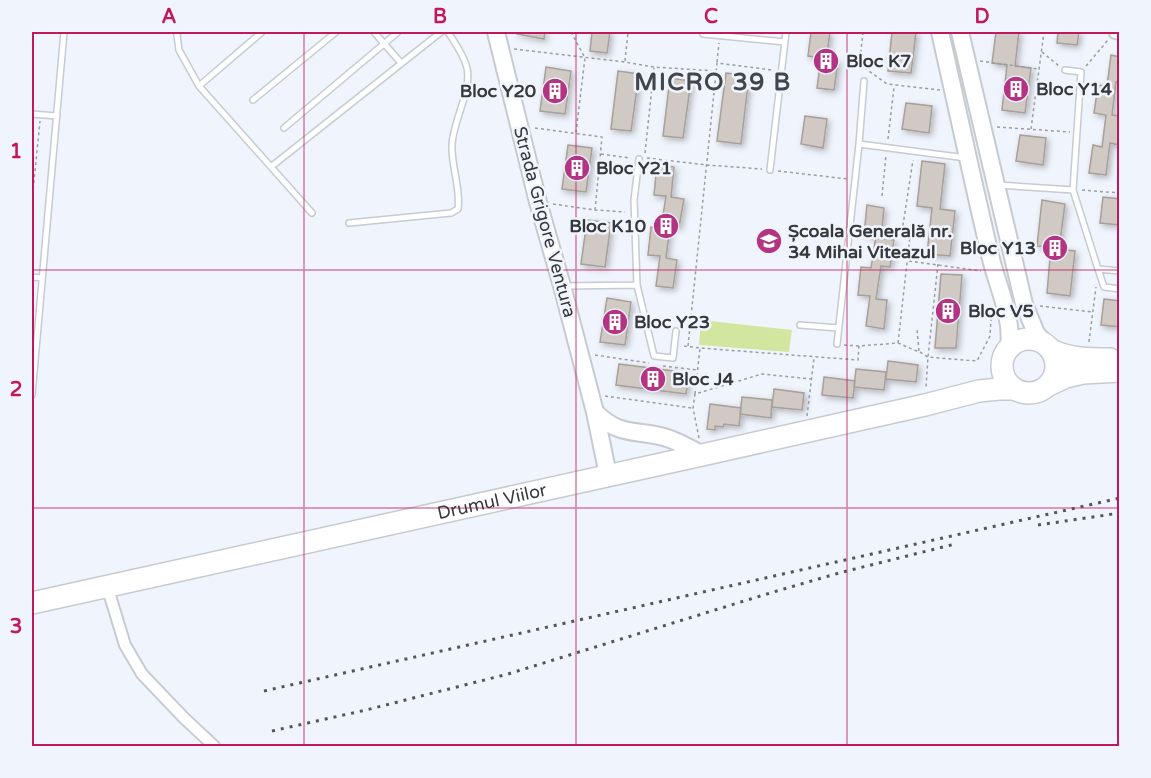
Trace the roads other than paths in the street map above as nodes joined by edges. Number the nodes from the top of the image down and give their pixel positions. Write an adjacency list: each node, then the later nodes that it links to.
1 (64, 32): 22 (lane)
2 (178, 32): 19 (lane)
3 (262, 32): 19 (lane)
4 (336, 32): 20 (lane)
5 (374, 32): 15 (lane)
6 (398, 32): 15 (lane)
7 (441, 32): 16 (lane)
8 (448, 32): 33 (lane)
9 (703, 32): 14 (lane)
10 (786, 32): 14 (lane)
11 (940, 32): 26 (main road)
12 (960, 32): 27 (main road)
13 (498, 39): 39 (main road, Strada Grigore Ventura)
14 (785, 42): 29 (lane)
15 (384, 43): 16 (lane); 23 (lane)
16 (401, 63): 28 (lane)
17 (1065, 70): 31 (lane)
18 (864, 81): 24 (lane)
19 (199, 86): 28 (lane)
20 (253, 100)
21 (32, 114): 22 (lane)
22 (57, 116): 37 (lane)
23 (284, 128)
24 (859, 144): 26 (lane); 42 (lane)
25 (639, 159): 38 (lane)
26 (969, 164): 27 (street); 46 (main road)
27 (992, 165): 30 (main road)
28 (272, 166): 32 (lane)
29 (770, 170)
30 (996, 185): 31 (lane); 45 (main road)
31 (1073, 190): 34 (lane)
32 (312, 213)
33 (349, 223)
34 (1098, 268): 35 (lane); 40 (lane)
35 (1119, 271)
36 (32, 277): 37 (lane)
37 (42, 278): 48 (lane)
38 (637, 285): 39 (lane); 43 (lane)
39 (562, 286): 54 (main road, Strada Grigore Ventura)
40 (1119, 289)
41 (800, 325): 42 (lane)
42 (838, 328): 44 (lane)
43 (676, 331)
44 (837, 344)
45 (1047, 347): 46 (highway); 47 (highway); 50 (highway)
46 (1007, 351): 51 (highway); 53 (highway, Drumul Viilor)
47 (1119, 358)
48 (33, 369): 52 (lane)
49 (1119, 371): 50 (highway)
50 (1049, 384): 51 (highway)
51 (1014, 389): 53 (highway, Drumul Viilor)
52 (32, 395)
53 (953, 398): 55 (highway, Drumul Viilor)
54 (595, 412): 55 (main road); 56 (main road, Strada Grigore Ventura)
55 (702, 455): 56 (highway, Drumul Viilor)
56 (608, 475): 57 (highway, Drumul Viilor)
57 (106, 586): 58 (highway, Drumul Viilor); 59 (street)
58 (32, 603)
59 (214, 747)

